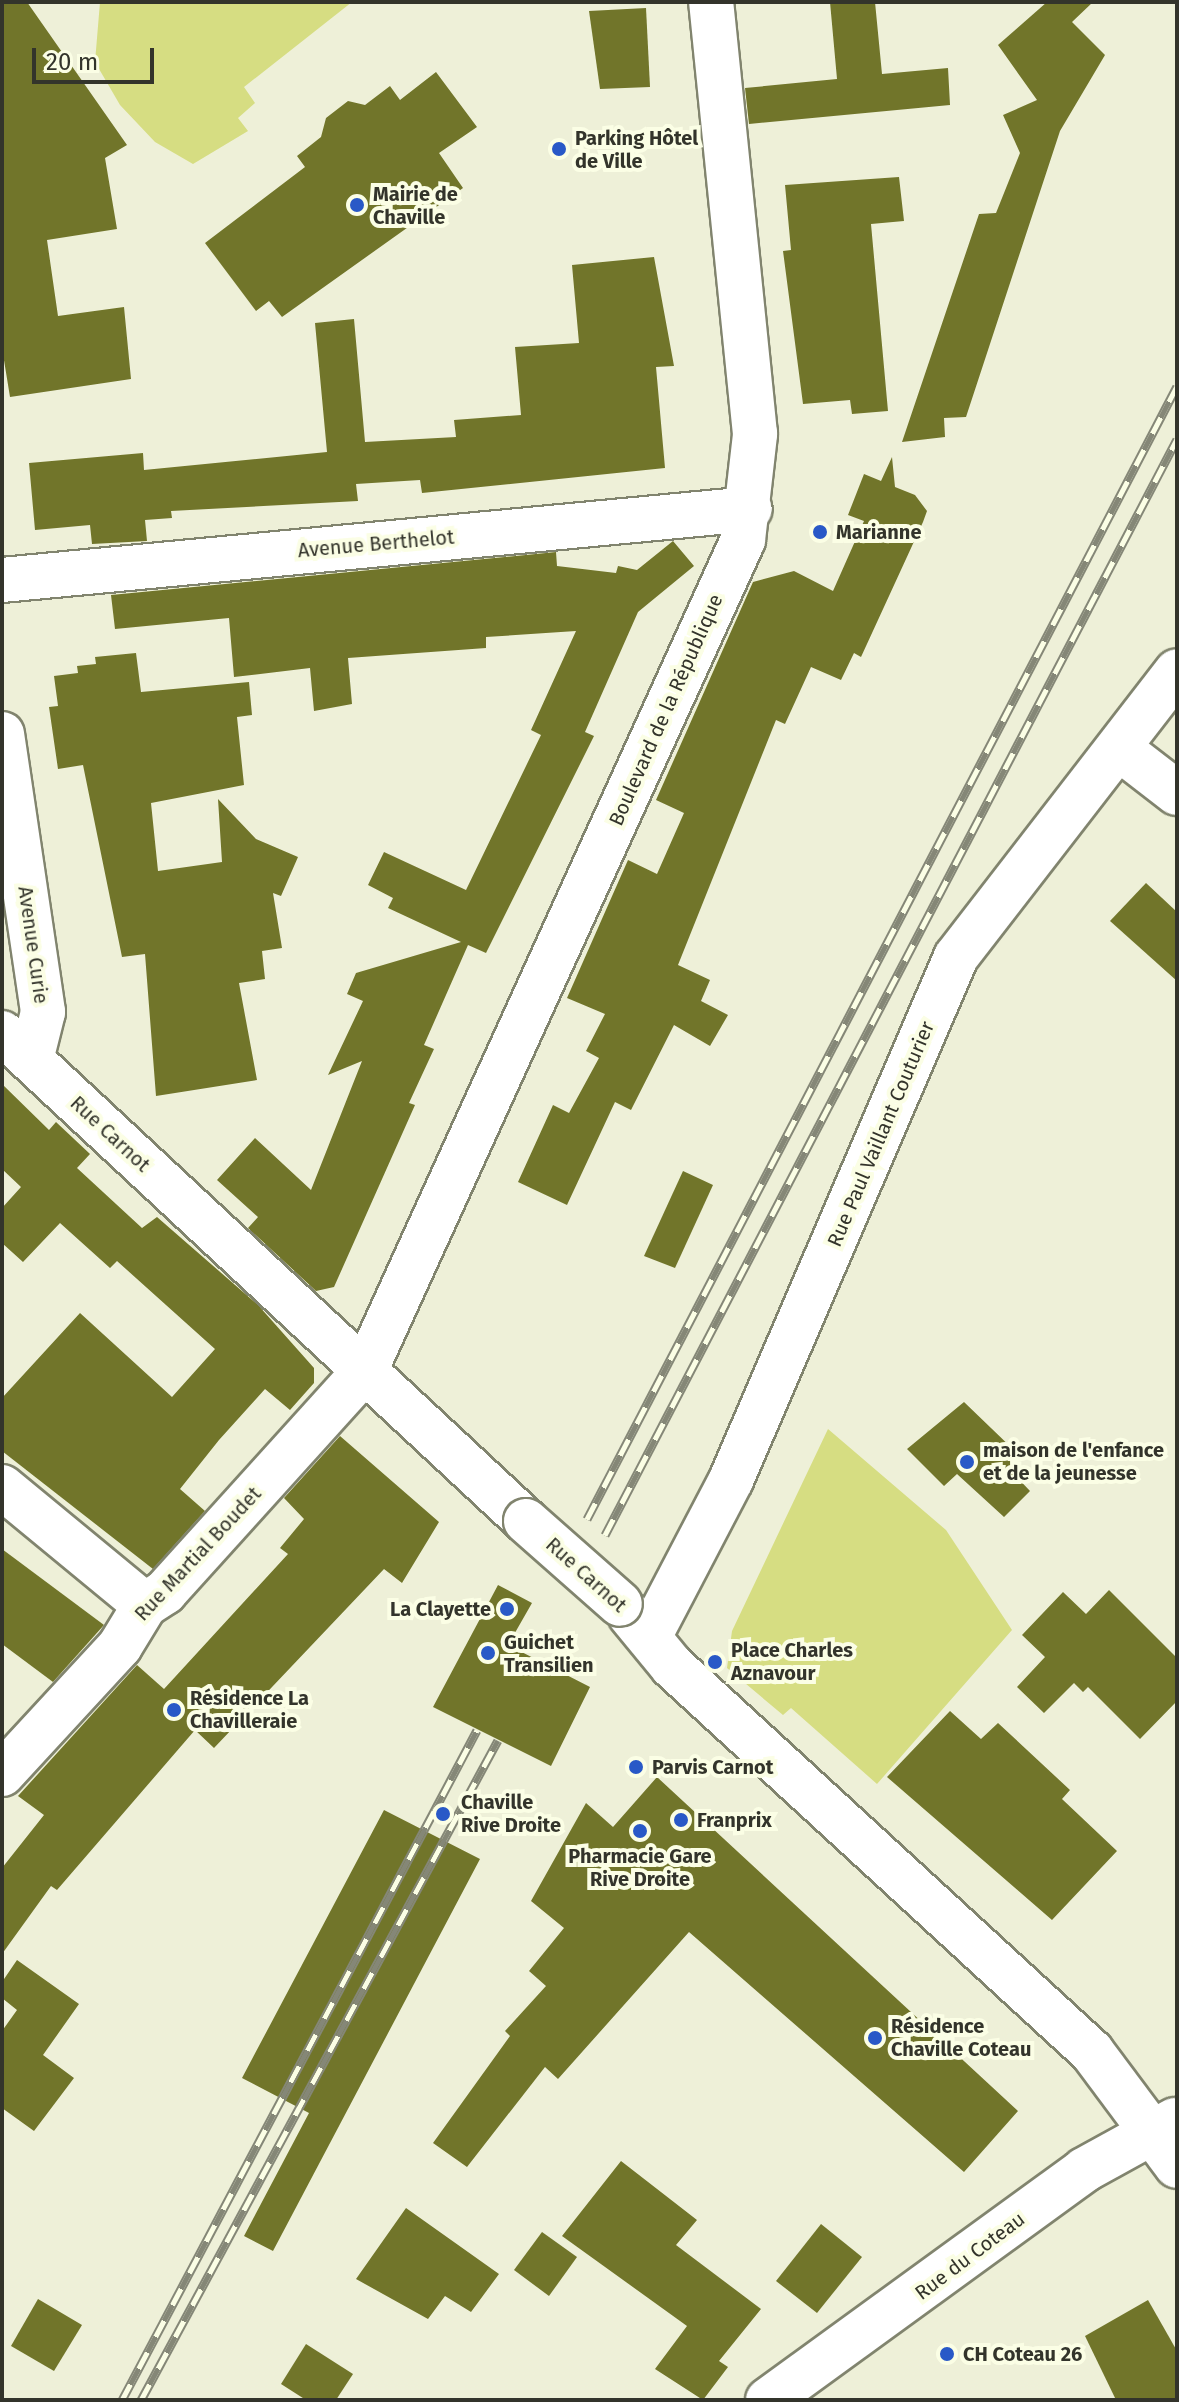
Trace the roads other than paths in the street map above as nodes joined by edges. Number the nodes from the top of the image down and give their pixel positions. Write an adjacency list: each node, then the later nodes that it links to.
1 (711, 2): 2 (street, Boulevard de la République)
2 (750, 509): 3 (street, Avenue Berthelot); 9 (street, Boulevard de la République)
3 (2, 580)
4 (1177, 671): 6 (street, Rue Paul Vaillant Couturier)
5 (2, 734): 8 (street, Avenue Curie)
6 (1120, 749): 7 (street); 12 (street, Rue Paul Vaillant Couturier)
7 (1177, 793)
8 (16, 1046): 9 (street, Rue Carnot)
9 (365, 1371): 11 (street, Rue Martial Boudet); 12 (street, Rue Carnot, bridge)
10 (2, 1487): 11 (street)
11 (145, 1605): 13 (street, Rue Martial Boudet)
12 (650, 1635): 14 (street, Rue Carnot)
13 (2, 1774)
14 (1164, 2126): 15 (street, Rue Carnot); 16 (street, Rue du Coteau)
15 (1177, 2166)
16 (768, 2400)

